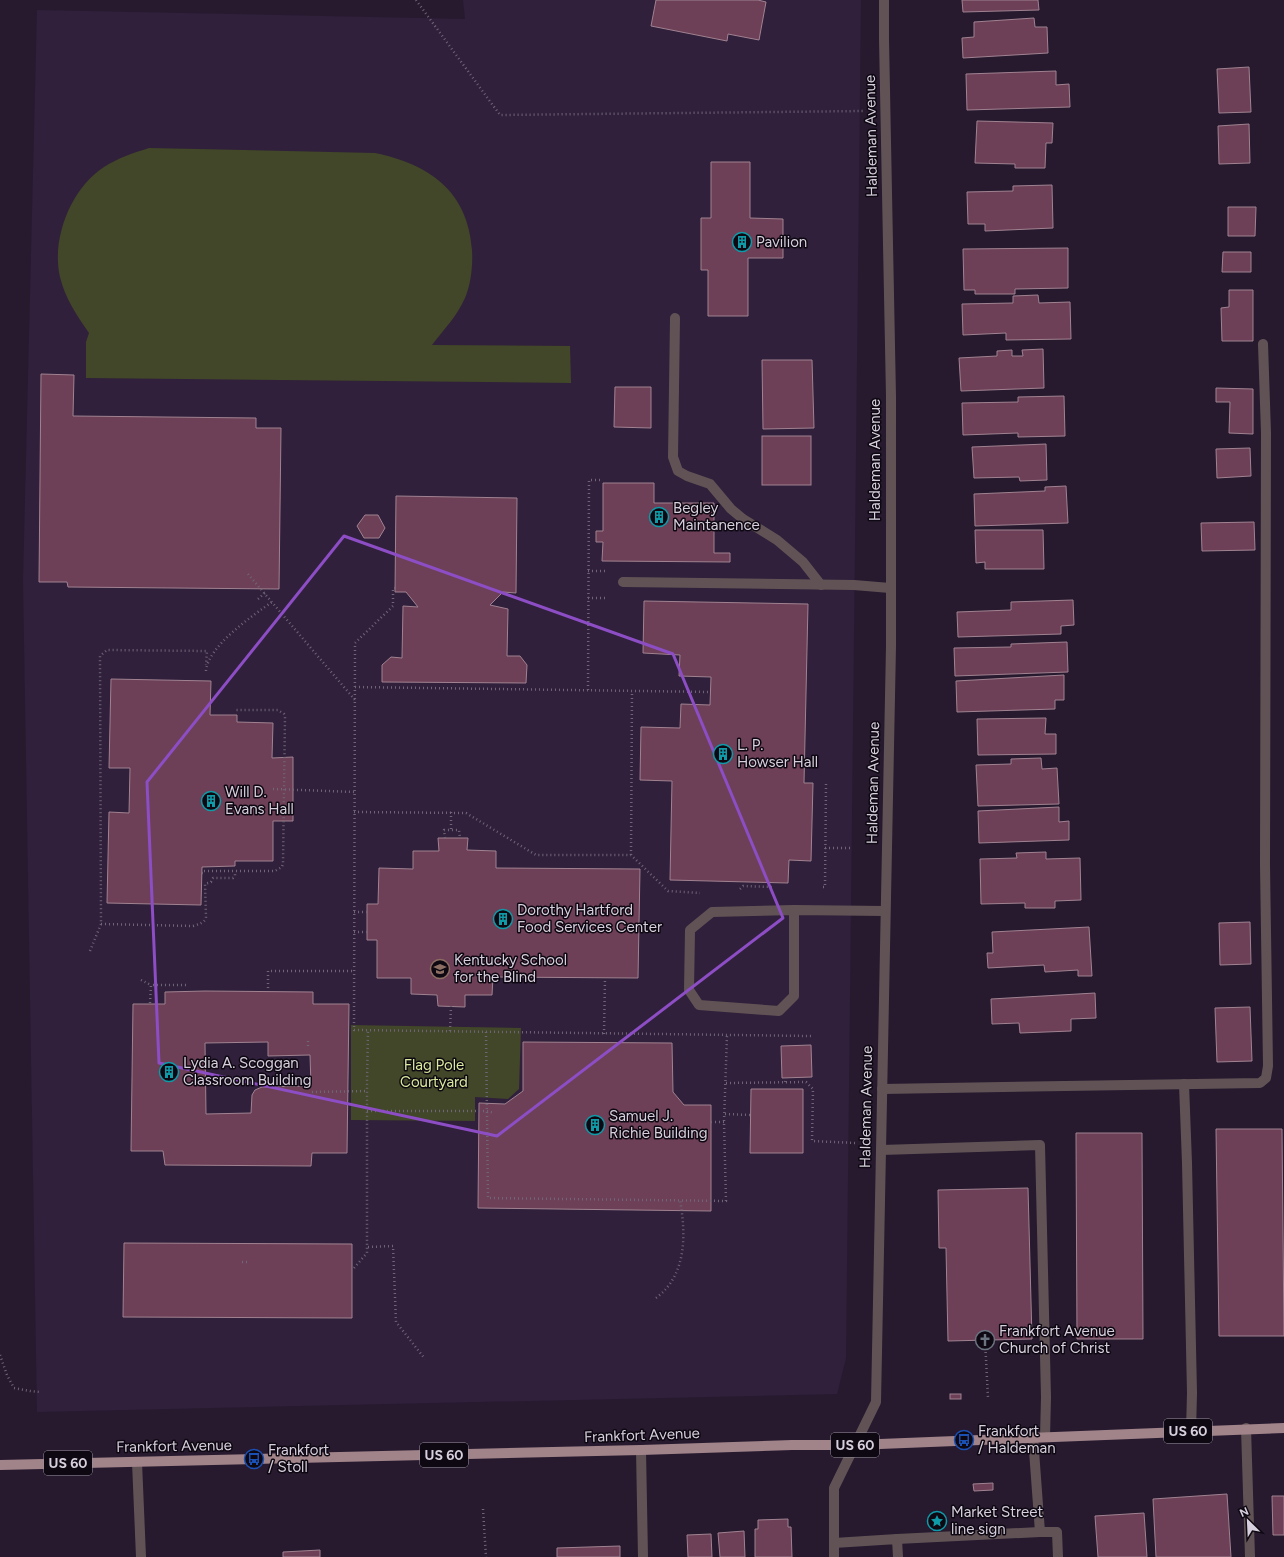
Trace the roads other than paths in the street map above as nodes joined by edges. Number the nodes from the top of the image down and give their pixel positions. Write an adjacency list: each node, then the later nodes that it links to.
1 (884, 0): 6 (street, Haldeman Avenue)
2 (675, 318): 5 (street)
3 (1263, 344): 9 (street)
4 (623, 582): 5 (street)
5 (821, 585): 6 (street)
6 (890, 588): 8 (street, Haldeman Avenue)
7 (794, 910): 7 (street); 8 (street)
8 (885, 911): 10 (street, Haldeman Avenue)
9 (1184, 1084): 10 (street); 14 (street)
10 (882, 1089): 11 (street, Haldeman Avenue)
11 (881, 1150): 16 (street); 17 (street, Haldeman Avenue)
12 (1246, 1428): 13 (main road, Frankfort Avenue / US 60); 14 (main road, Frankfort Avenue / US 60); 29 (street)
13 (1284, 1428)
14 (1191, 1431): 16 (main road, Frankfort Avenue / US 60)
15 (1033, 1437): 16 (main road, Frankfort Avenue / US 60); 17 (main road, Frankfort Avenue / US 60); 21 (street)
16 (1045, 1437)
17 (855, 1445): 18 (main road, Frankfort Avenue / US 60); 23 (street, Haldeman Avenue)
18 (641, 1450): 19 (main road, Frankfort Avenue / US 60); 25 (street)
19 (137, 1462): 20 (main road, Frankfort Avenue / US 60); 24 (street)
20 (0, 1465)
21 (1040, 1532): 22 (street); 28 (street)
22 (898, 1539): 23 (street); 27 (street)
23 (834, 1543): 26 (street, Haldeman Avenue)
24 (142, 1557)
25 (643, 1557)
26 (834, 1557)
27 (898, 1557)
28 (1058, 1557)
29 (1250, 1557)

